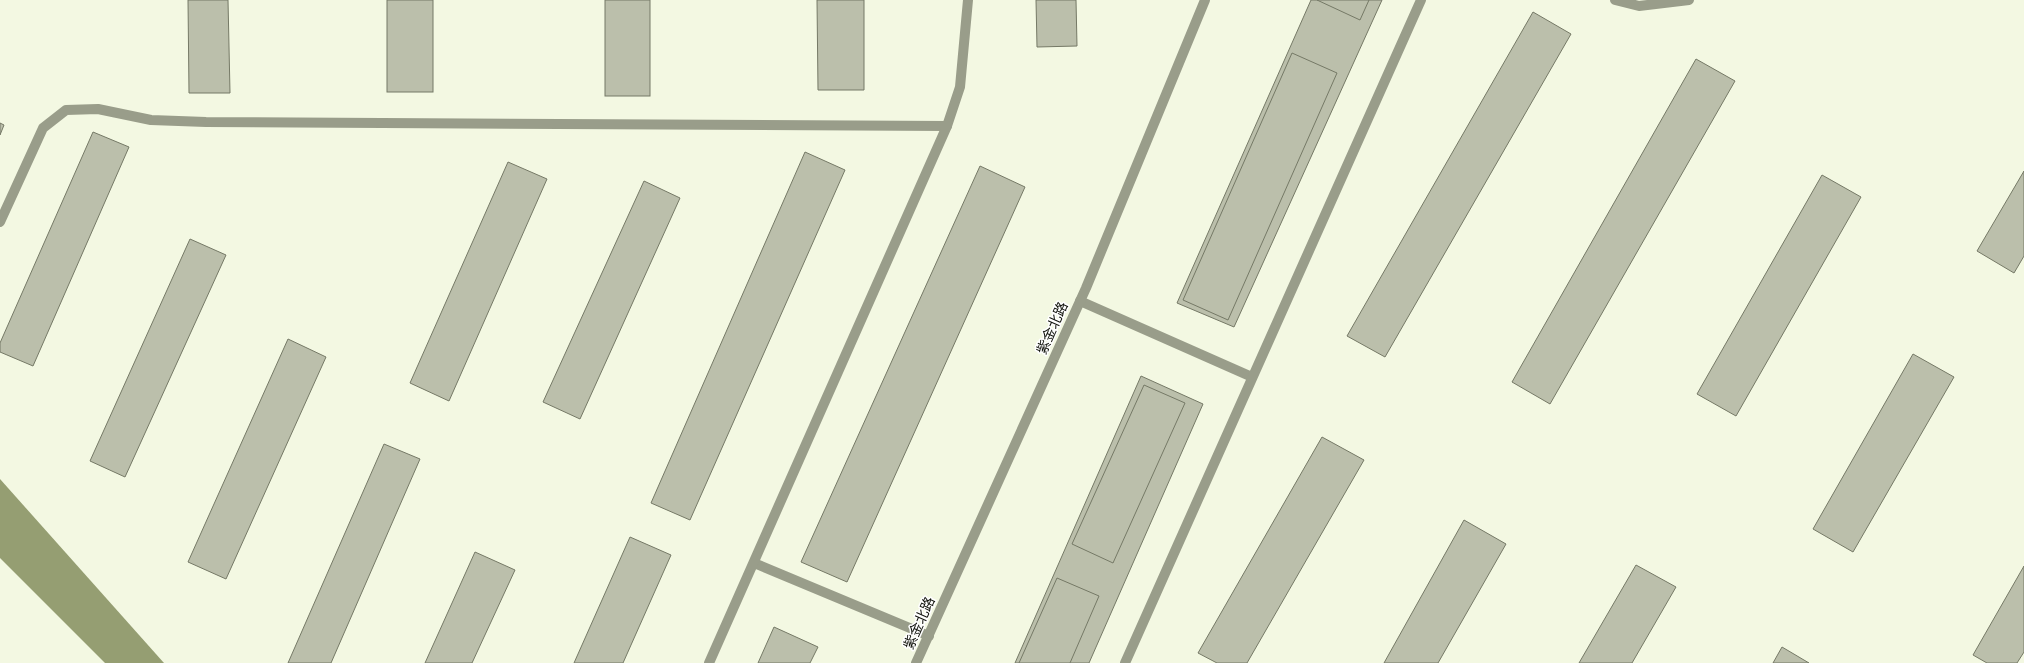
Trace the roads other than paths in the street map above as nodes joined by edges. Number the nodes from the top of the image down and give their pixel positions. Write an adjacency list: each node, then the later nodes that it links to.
1 (968, 0): 6 (street)
2 (1205, 0): 8 (street, 紫金北路)
3 (1421, 0): 9 (street)
4 (1615, 0): 5 (street)
5 (1689, 0)
6 (947, 126): 7 (street); 10 (street)
7 (0, 222)
8 (1080, 301): 9 (street); 11 (street, 紫金北路)
9 (1252, 377): 14 (street)
10 (754, 563): 11 (street); 12 (street)
11 (929, 636): 13 (street, 紫金北路)
12 (709, 663)
13 (916, 663)
14 (1125, 663)

